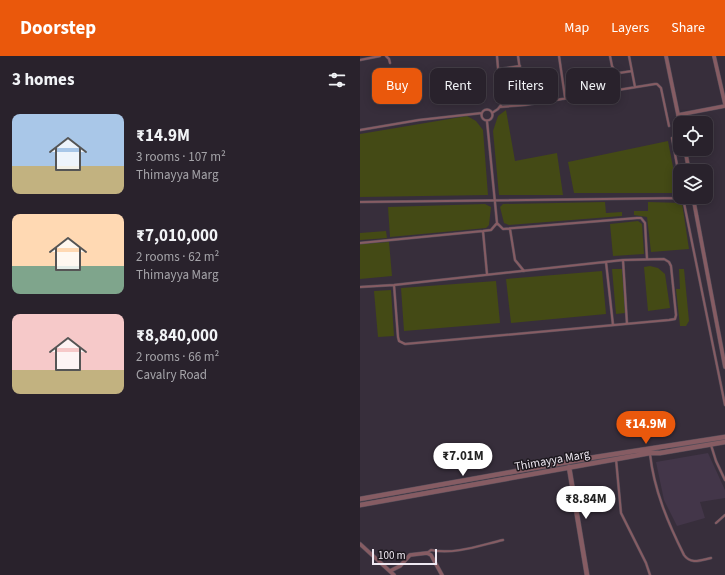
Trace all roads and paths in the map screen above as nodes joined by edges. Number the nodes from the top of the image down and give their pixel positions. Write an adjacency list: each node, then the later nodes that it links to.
1 (380, 56): 10 (lane)
2 (386, 56): 11 (lane)
3 (498, 56): 13 (lane)
4 (518, 56): 12 (lane)
5 (559, 56): 17 (lane)
6 (610, 56): 15 (lane)
7 (629, 56): 15 (lane)
8 (666, 56): 24 (street)
9 (714, 56): 20 (street)
10 (360, 60)
11 (390, 63)
12 (520, 66): 14 (lane); 19 (lane)
13 (499, 68)
14 (506, 68)
15 (632, 71): 16 (lane)
16 (635, 87): 17 (lane); 26 (lane)
17 (565, 97): 19 (lane)
18 (500, 104): 21 (lane)
19 (525, 105): 21 (lane)
20 (725, 105): 24 (street)
21 (500, 107): 23 (lane)
22 (482, 113): 23 (lane); 25 (lane); 27 (lane)
23 (492, 113): 25 (lane)
24 (678, 115)
25 (487, 121): 31 (lane)
26 (669, 126)
27 (360, 130)
28 (672, 138): 29 (lane)
29 (677, 164)
30 (673, 197): 31 (lane)
31 (494, 200): 32 (lane); 35 (lane)
32 (360, 202)
33 (684, 204): 49 (lane)
34 (694, 204): 48 (street)
35 (496, 223): 36 (lane); 37 (lane)
36 (510, 229): 39 (lane); 42 (lane)
37 (483, 231): 38 (lane); 43 (lane)
38 (360, 243)
39 (647, 259): 40 (lane); 46 (lane)
40 (623, 260): 41 (lane); 46 (lane)
41 (606, 262): 42 (lane); 47 (lane)
42 (524, 270): 43 (lane)
43 (487, 274): 44 (lane)
44 (394, 285): 45 (lane); 47 (lane)
45 (360, 287)
46 (627, 324): 47 (lane)
47 (613, 326)
48 (725, 367)
49 (725, 404)
50 (725, 437): 55 (street, Thimayya Marg)
51 (725, 442): 52 (street, Thimayya Marg)
52 (711, 444): 53 (street, Thimayya Marg); 57 (lane)
53 (650, 453): 54 (street, Thimayya Marg); 65 (lane)
54 (616, 459): 55 (street, Thimayya Marg); 70 (lane)
55 (596, 460): 56 (street, Thimayya Marg)
56 (569, 464): 58 (street, Thimayya Marg); 59 (street, Thimayya Marg); 69 (street)
57 (725, 480)
58 (360, 499)
59 (360, 505)
60 (725, 515): 61 (lane)
61 (716, 523)
62 (503, 540): 64 (lane)
63 (360, 544): 66 (street)
64 (427, 553): 66 (street); 68 (street)
65 (711, 558)
66 (390, 571): 67 (street)
67 (394, 575)
68 (442, 575)
69 (588, 575)
70 (650, 575)

